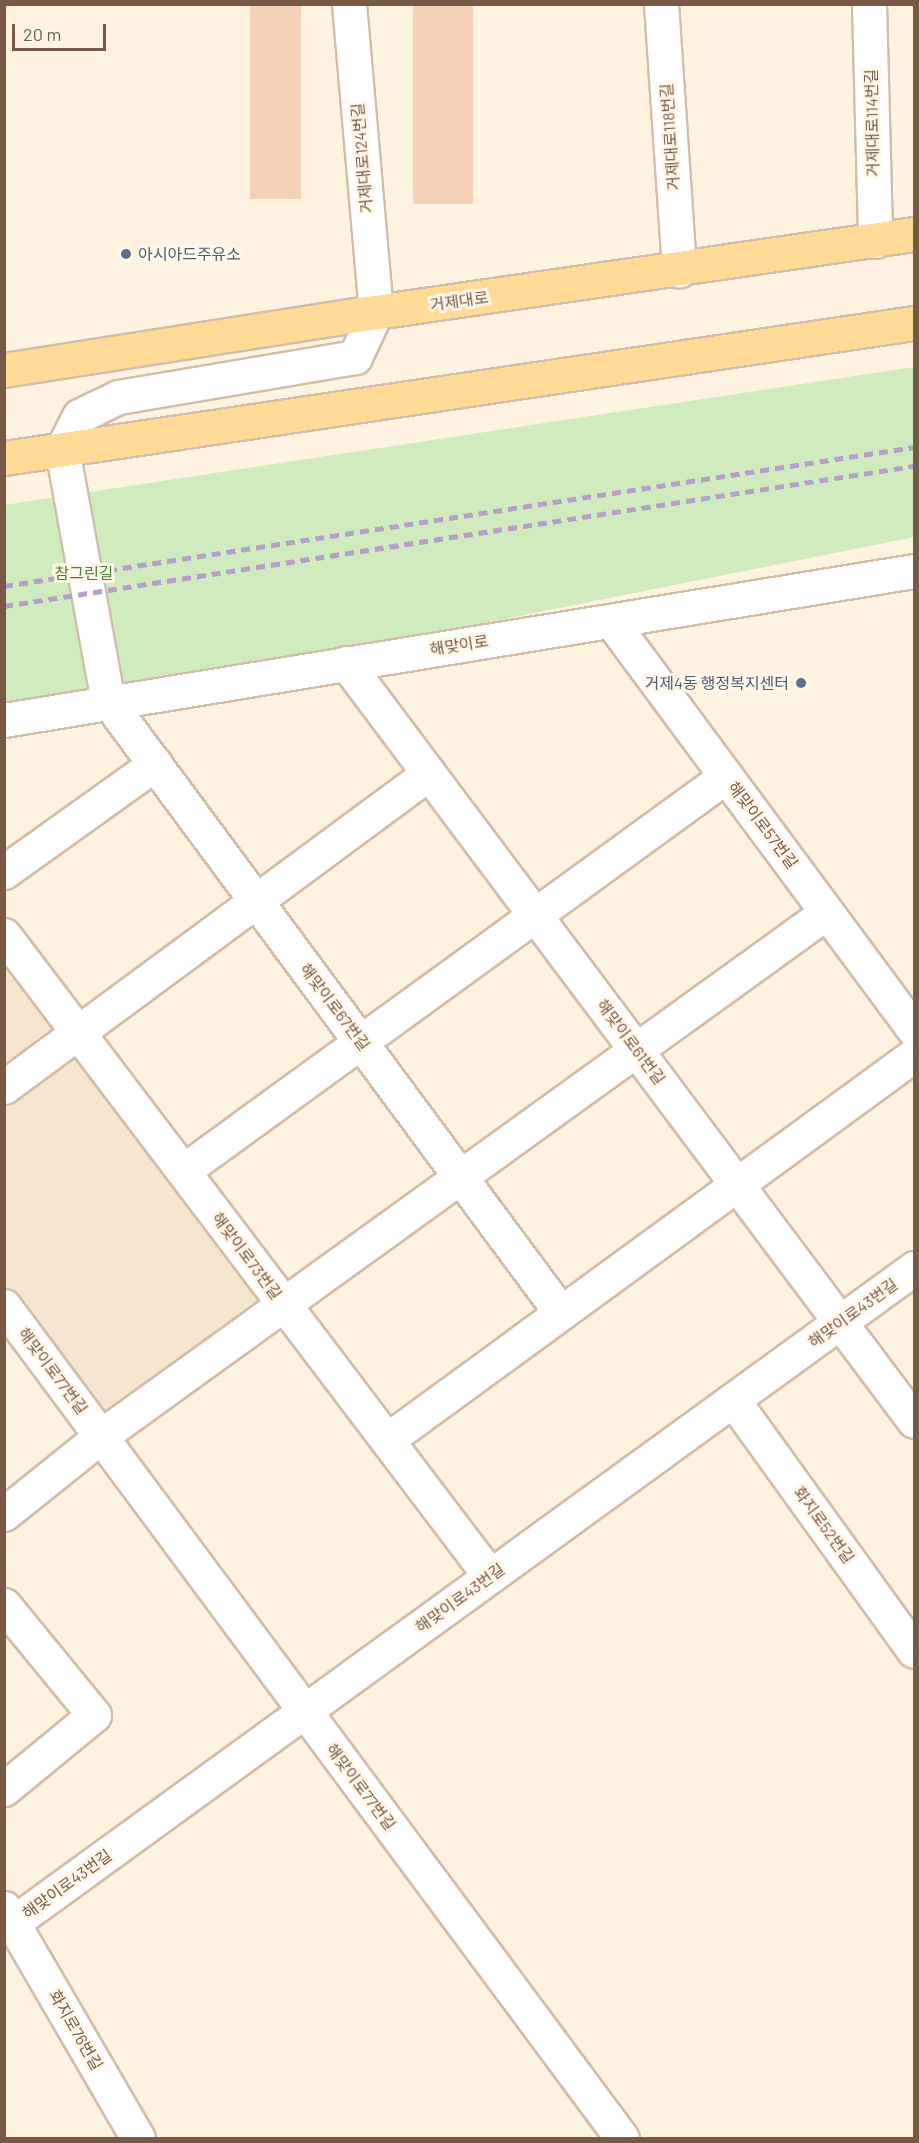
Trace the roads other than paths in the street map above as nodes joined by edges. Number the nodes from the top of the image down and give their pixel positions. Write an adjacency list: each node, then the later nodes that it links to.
1 (349, 4): 7 (street, 거제대로124번길)
2 (661, 4): 6 (street, 거제대로118번길)
3 (869, 4): 5 (street, 거제대로114번길)
4 (915, 234): 5 (main road, 거제대로)
5 (874, 241): 6 (main road, 거제대로)
6 (679, 270): 7 (main road, 거제대로)
7 (376, 312): 9 (main road, 거제대로); 10 (street)
8 (915, 323): 10 (main road)
9 (4, 370)
10 (62, 449): 11 (main road); 15 (street)
11 (4, 458)
12 (915, 571): 13 (street, 해맞이로)
13 (611, 621): 14 (street, 해맞이로); 19 (street, 해맞이로57번길)
14 (346, 663): 15 (street, 해맞이로); 18 (street, 해맞이로61번길)
15 (108, 701): 16 (street, 해맞이로); 17 (street, 해맞이로67번길)
16 (4, 720)
17 (155, 764): 20 (street); 21 (street, 해맞이로67번길)
18 (429, 773): 21 (street); 23 (street, 해맞이로61번길)
19 (726, 776): 22 (street, 해맞이로57번길); 23 (street)
20 (4, 872)
21 (256, 901): 26 (street); 27 (street, 해맞이로67번길)
22 (827, 912): 25 (street, 해맞이로57번길); 28 (street)
23 (535, 915): 27 (street); 28 (street, 해맞이로61번길)
24 (4, 935): 26 (street, 해맞이로73번길)
25 (915, 1030)
26 (78, 1033): 30 (street); 31 (street, 해맞이로73번길)
27 (361, 1042): 31 (street); 32 (street, 해맞이로67번길)
28 (637, 1050): 32 (street); 33 (street, 해맞이로61번길)
29 (915, 1055): 33 (street)
30 (4, 1087)
31 (183, 1171): 35 (street, 해맞이로73번길)
32 (460, 1177): 35 (street); 37 (street, 해맞이로67번길)
33 (737, 1184): 37 (street); 38 (street, 해맞이로61번길)
34 (915, 1268): 38 (street, 해맞이로43번길)
35 (284, 1304): 41 (street); 42 (street, 해맞이로73번길)
36 (4, 1306): 41 (street, 해맞이로77번길)
37 (561, 1313): 42 (street)
38 (840, 1322): 39 (street, 해맞이로43번길); 40 (street, 해맞이로61번길)
39 (733, 1400): 44 (street, 해맞이로43번길); 46 (street, 화지로52번길)
40 (915, 1421)
41 (101, 1436): 43 (street); 47 (street, 해맞이로77번길)
42 (387, 1440): 44 (street, 해맞이로73번길)
43 (4, 1514)
44 (490, 1576): 47 (street, 해맞이로43번길)
45 (4, 1605): 48 (street)
46 (915, 1651)
47 (305, 1711): 49 (street, 해맞이로43번길); 51 (street, 해맞이로77번길)
48 (4, 1789)
49 (8, 1919): 50 (street, 화지로76번길)
50 (138, 2139)
51 (622, 2139)

